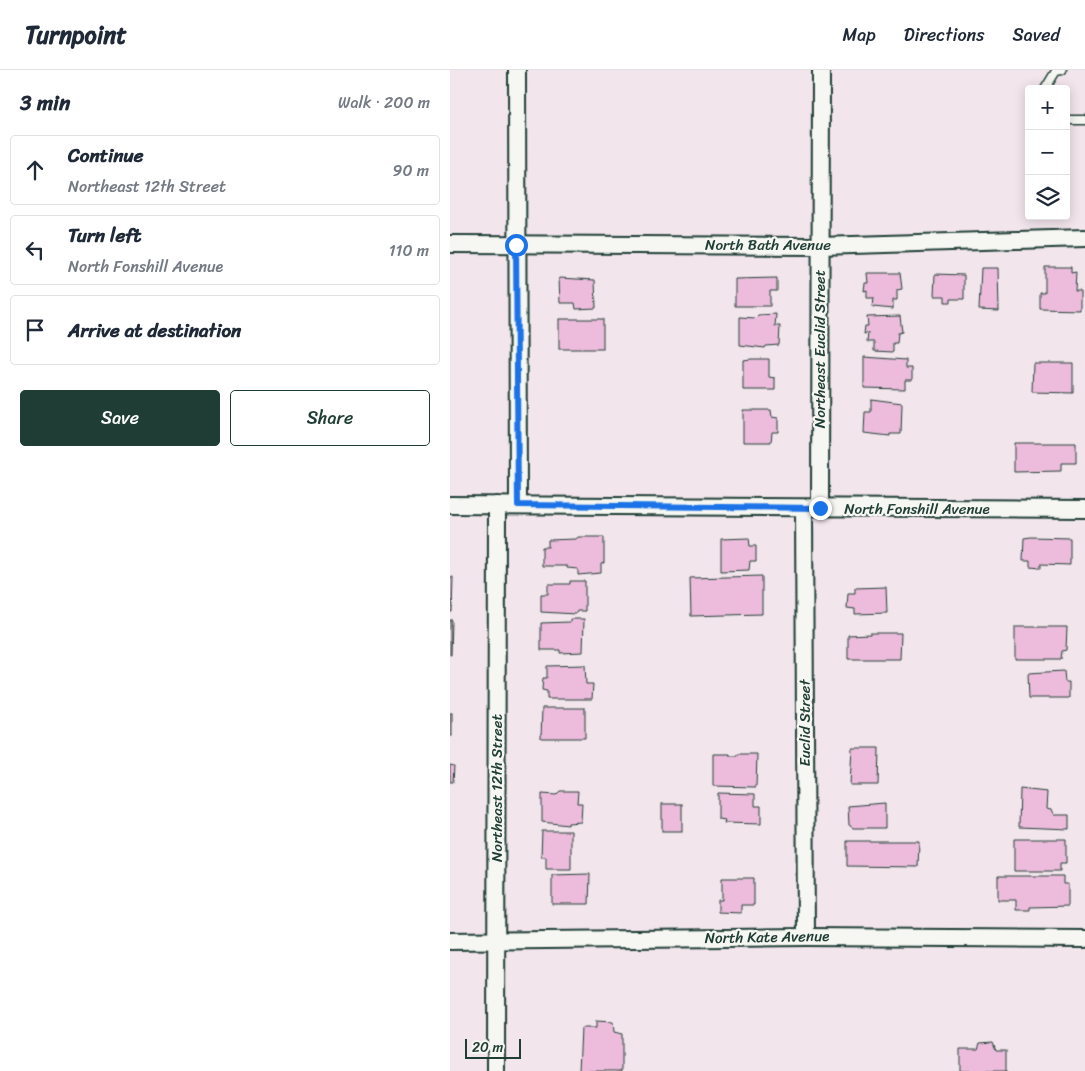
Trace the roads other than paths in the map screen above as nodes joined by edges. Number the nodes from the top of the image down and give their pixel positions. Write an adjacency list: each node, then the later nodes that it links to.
1 (517, 70): 9 (street)
2 (821, 70): 10 (street, Northeast Euclid Street)
3 (1062, 70): 4 (lane)
4 (1047, 85)
5 (1070, 120): 6 (lane)
6 (1085, 120)
7 (1085, 238): 10 (street, North Bath Avenue)
8 (450, 244): 9 (street, North Bath Avenue)
9 (516, 245): 10 (street, North Bath Avenue); 11 (street)
10 (820, 246): 15 (street, Northeast Euclid Street)
11 (518, 505): 13 (street, North Fonshill Avenue); 14 (street, North Fonshill Avenue)
12 (450, 506): 13 (street, North Fonshill Avenue)
13 (497, 506): 20 (street, Northeast 12th Street)
14 (804, 508): 15 (street, North Fonshill Avenue); 17 (street, Euclid Street)
15 (820, 508): 16 (street, North Fonshill Avenue)
16 (1085, 509)
17 (806, 937): 18 (street, North Kate Avenue); 20 (street, North Kate Avenue)
18 (1085, 939)
19 (450, 941): 20 (street, North Kate Avenue)
20 (497, 941): 21 (street, Northeast 12th Street)
21 (496, 1071)

